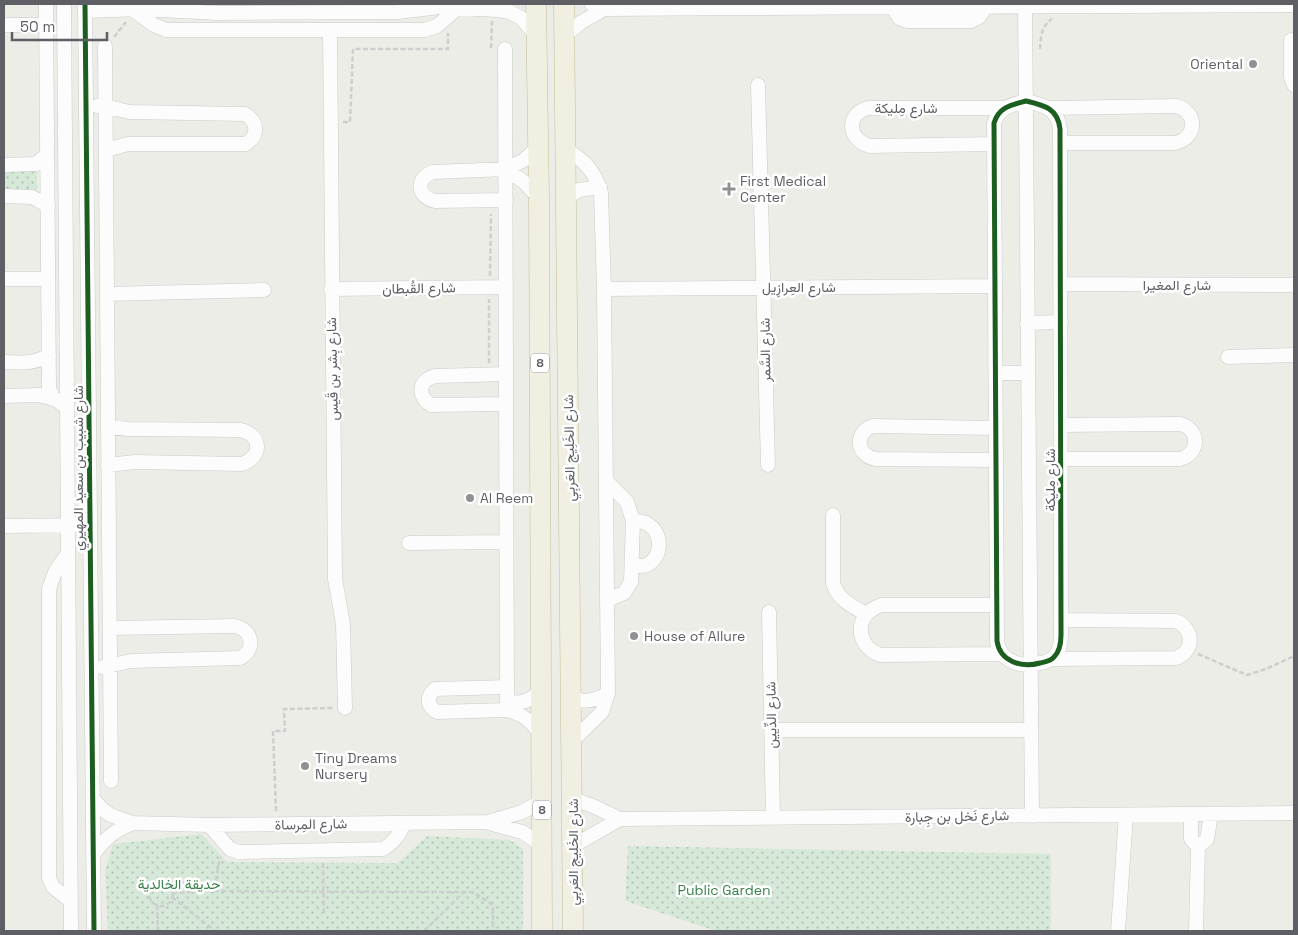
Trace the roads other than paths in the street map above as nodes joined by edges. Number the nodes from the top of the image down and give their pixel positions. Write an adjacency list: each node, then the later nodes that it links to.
1 (46, 4): 19 (street)
2 (64, 4): 29 (street, شارع شبيب بن سعيد المهيري)
3 (536, 4): 22 (highway, شارع الخَلِيج العَربِي / 8)
4 (564, 4): 23 (highway, شارع الخَلِيج العَربِي / 8)
5 (949, 5): 12 (street); 16 (street)
6 (1025, 5): 7 (street); 12 (street); 31 (street, شارع مِليكة)
7 (1294, 5)
8 (598, 6): 9 (street); 23 (street)
9 (622, 6): 16 (street)
10 (433, 7): 14 (street); 15 (street); 20 (street)
11 (506, 7): 15 (street); 22 (street)
12 (986, 7): 16 (street)
13 (86, 8): 17 (street); 32 (street, شارع شبيب بن سعيد المهيري)
14 (276, 8): 17 (street)
15 (458, 8): 20 (street)
16 (893, 8)
17 (142, 12): 21 (street)
18 (4, 25): 19 (street)
19 (46, 25): 30 (street)
20 (433, 28): 21 (street)
21 (330, 30): 59 (street, شارع بِشر بن قَيس)
22 (537, 36): 40 (highway, شارع الخَلِيج العَربِي / 8)
23 (564, 36): 42 (highway, شارع الخَلِيج العَربِي / 8)
24 (1291, 40): 28 (street)
25 (105, 46): 33 (street)
26 (505, 49): 45 (street)
27 (758, 85): 58 (street, شارع السَّمر)
28 (1294, 85)
29 (65, 89): 30 (street); 37 (street, شارع شبيب بن سعيد المهيري)
30 (47, 90): 43 (street)
31 (1026, 101): 34 (street, شارع مِليكة); 35 (street); 64 (street, شارع مِليكة)
32 (86, 106): 33 (street); 36 (street, شارع شبيب بن سعيد المهيري)
33 (105, 106): 41 (street); 41 (street)
34 (1004, 108): 39 (street); 39 (street, شارع مِليكة)
35 (1050, 108): 38 (street, شارع مِليكة); 38 (street)
36 (87, 136): 37 (street); 69 (street, شارع شبيب بن سعيد المهيري)
37 (65, 137): 75 (street, شارع شبيب بن سعيد المهيري)
38 (1060, 142): 54 (street, شارع مِليكة)
39 (994, 144): 57 (street)
40 (539, 146): 45 (street); 48 (highway, شارع الخَلِيج العَربِي / 8)
41 (106, 150): 62 (street)
42 (566, 150): 46 (street); 49 (highway, شارع الخَلِيج العَربِي / 8)
43 (47, 155): 44 (street); 51 (street)
44 (4, 165)
45 (506, 169): 48 (street); 50 (street); 50 (street)
46 (600, 187): 49 (street); 60 (street)
47 (4, 196): 51 (street)
48 (539, 198): 106 (highway, شارع الخَلِيج العَربِي / 8)
49 (566, 198): 108 (highway, شارع الخَلِيج العَربِي / 8)
50 (506, 200): 56 (street)
51 (48, 206): 53 (street)
52 (4, 279): 53 (street)
53 (48, 279): 65 (street)
54 (1060, 284): 55 (street, شارع المغيرا); 63 (street, شارع مِليكة)
55 (1294, 285)
56 (506, 286): 59 (street, شارع القُبطان); 73 (street)
57 (994, 286): 58 (street, شارع العِرازِيل); 71 (street)
58 (764, 288): 60 (street, شارع العِرازِيل); 83 (street, شارع السَّمر)
59 (331, 289): 110 (street, شارع بِشر بن قَيس)
60 (604, 289): 84 (street)
61 (264, 290): 62 (street)
62 (107, 294): 70 (street)
63 (1060, 322): 64 (street); 77 (street, شارع مِليكة)
64 (1028, 323): 72 (street, شارع مِليكة)
65 (49, 355): 68 (street); 75 (street)
66 (1294, 355): 67 (street)
67 (1228, 357)
68 (4, 362)
69 (89, 372): 70 (street); 88 (street, شارع شبيب بن سعيد المهيري)
70 (107, 372): 78 (street)
71 (996, 373): 72 (street); 79 (street)
72 (1028, 373): 103 (street, شارع مِليكة)
73 (506, 374): 76 (street); 76 (street)
74 (4, 396): 75 (street, شارع شبيب بن سعيد المهيري)
75 (62, 404): 87 (street, شارع شبيب بن سعيد المهيري)
76 (506, 404): 90 (street)
77 (1061, 425): 80 (street, شارع مِليكة); 80 (street, شارع مِليكة)
78 (108, 427): 82 (street); 82 (street)
79 (996, 428): 81 (street); 81 (street)
80 (1061, 459): 98 (street, شارع مِليكة)
81 (996, 460): 95 (street)
82 (108, 465): 99 (street)
83 (768, 466)
84 (606, 481): 86 (street); 94 (street)
85 (833, 515): 97 (street)
86 (633, 521): 93 (street); 93 (street)
87 (68, 525): 88 (street); 89 (street); 92 (street, شارع شبيب بن سعيد المهيري)
88 (90, 525): 104 (street, شارع شبيب بن سعيد المهيري)
89 (4, 526)
90 (506, 542): 91 (street); 105 (street)
91 (409, 543)
92 (68, 553): 134 (street, شارع شبيب بن سعيد المهيري); 134 (street)
93 (632, 565): 94 (street)
94 (607, 600): 107 (street)
95 (997, 605): 97 (street); 100 (street)
96 (769, 612): 111 (street, شارع الدِّيين)
97 (866, 614): 100 (street)
98 (1062, 620): 101 (street, شارع مِليكة); 101 (street)
99 (110, 628): 102 (street); 102 (street)
100 (1002, 654): 103 (street)
101 (1053, 659): 103 (street)
102 (110, 666): 104 (street); 115 (street)
103 (1030, 666): 112 (street, شارع مِليكة)
104 (91, 667): 116 (street, شارع شبيب بن سعيد المهيري)
105 (507, 687): 109 (street); 109 (street)
106 (541, 690): 109 (street); 113 (highway, شارع الخَلِيج العَربِي / 8)
107 (608, 693): 108 (street); 114 (street)
108 (571, 698): 114 (highway, شارع الخَلِيج العَربِي / 8)
109 (507, 706): 113 (street)
110 (345, 708)
111 (772, 730): 112 (street); 124 (street, شارع الدِّيين)
112 (1031, 730): 123 (street, شارع مِليكة)
113 (541, 736): 118 (highway, شارع الخَلِيج العَربِي / 8)
114 (571, 742): 117 (highway, شارع الخَلِيج العَربِي / 8)
115 (111, 781)
116 (93, 798): 127 (street, شارع المِرساة); 133 (street, شارع شبيب بن سعيد المهيري)
117 (573, 799): 125 (street, شارع نَخل بن جِبارة); 131 (highway, شارع الخَلِيج العَربِي / 8)
118 (542, 801): 126 (street, شارع المِرساة); 130 (highway, شارع الخَلِيج العَربِي / 8)
119 (1191, 814): 120 (street, شارع نَخل بن جِبارة); 122 (street, شارع نَخل بن جِبارة); 132 (street)
120 (1211, 814): 121 (street, شارع نَخل بن جِبارة); 132 (street)
121 (1294, 814)
122 (1126, 815): 123 (street, شارع نَخل بن جِبارة); 139 (street)
123 (1032, 816): 124 (street, شارع نَخل بن جِبارة)
124 (773, 818): 125 (street, شارع نَخل بن جِبارة)
125 (620, 820): 131 (street, شارع نَخل بن جِبارة)
126 (488, 822): 128 (street, شارع المِرساة); 130 (street, شارع المِرساة)
127 (133, 823): 129 (street, شارع المِرساة); 133 (street, شارع المِرساة)
128 (406, 823): 129 (street, شارع المِرساة); 129 (street)
129 (208, 826)
130 (542, 844): 137 (highway, شارع الخَلِيج العَربِي / 8)
131 (573, 846): 138 (highway, شارع الخَلِيج العَربِي / 8)
132 (1198, 847): 140 (street)
133 (93, 855): 136 (street, شارع شبيب بن سعيد المهيري)
134 (71, 900): 135 (street, شارع شبيب بن سعيد المهيري)
135 (71, 931)
136 (94, 931)
137 (542, 931)
138 (573, 931)
139 (1118, 931)
140 (1196, 931)

